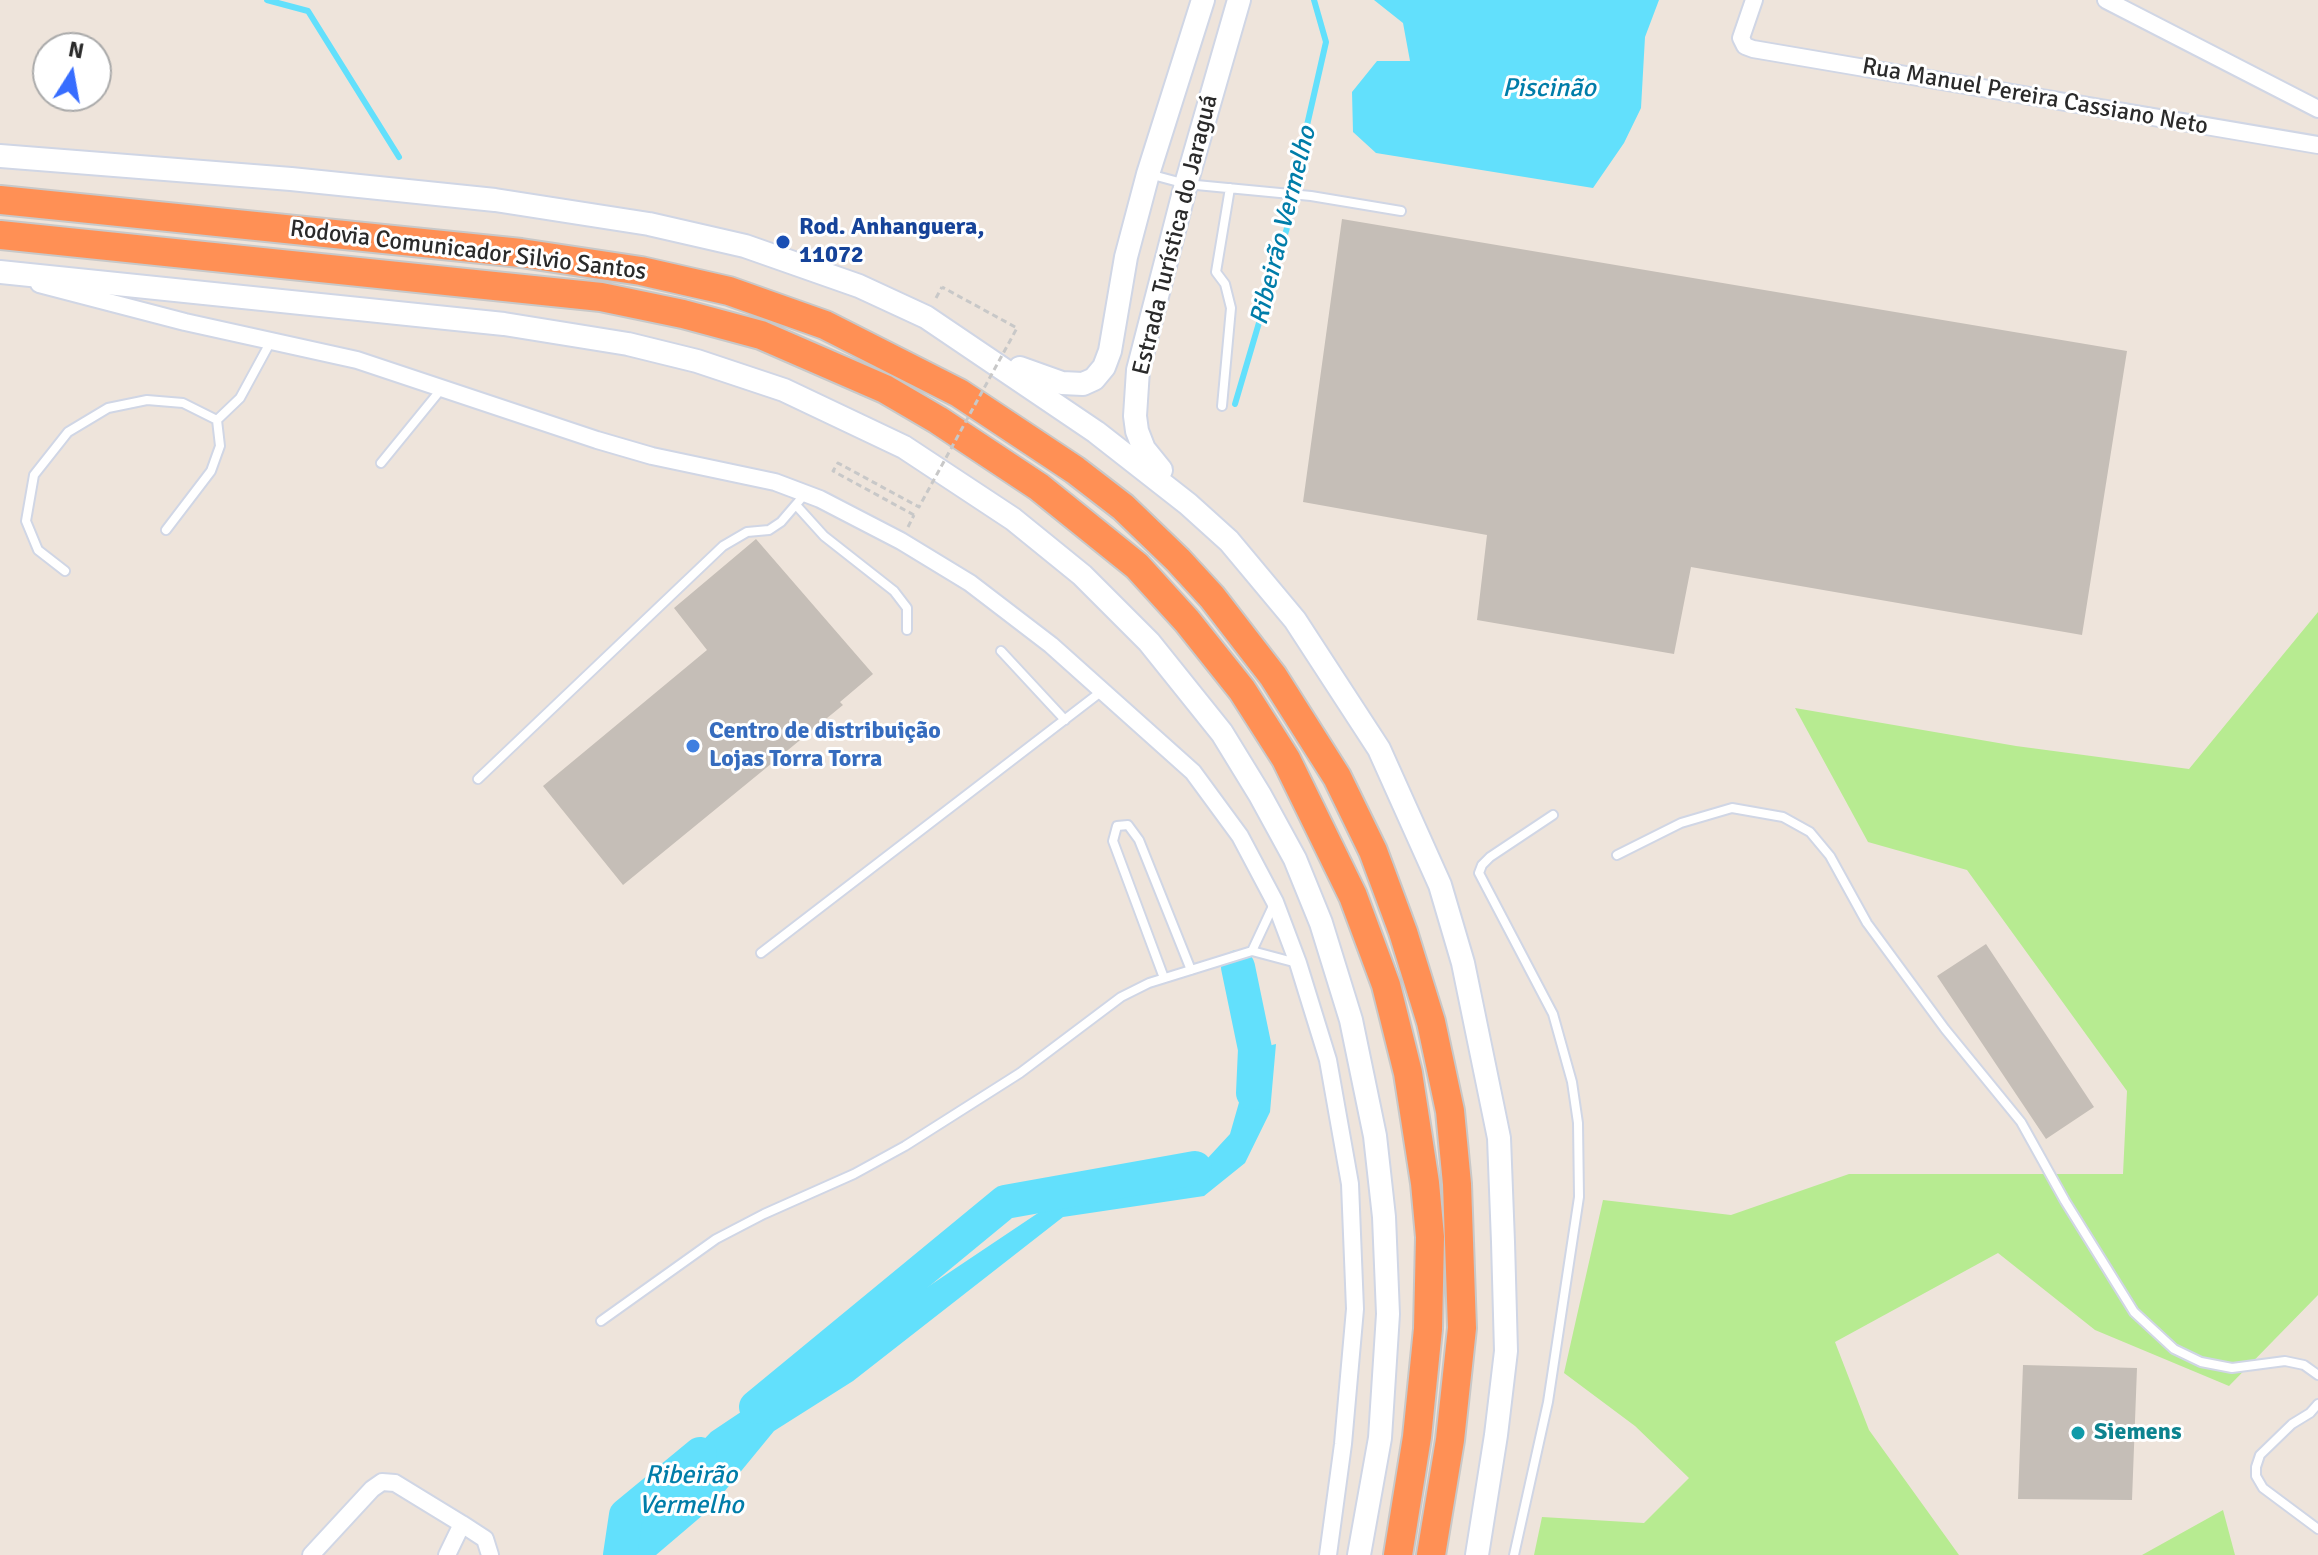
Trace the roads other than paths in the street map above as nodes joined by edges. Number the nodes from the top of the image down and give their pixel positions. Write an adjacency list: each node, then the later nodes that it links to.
1 (1203, 0): 8 (main road, Estrada Turística do Jaraguá)
2 (1239, 0): 9 (main road, Estrada Turística do Jaraguá)
3 (1754, 0): 6 (street, Rua Manuel Pereira Cassiano Neto)
4 (2106, 0): 5 (street)
5 (2318, 109)
6 (2318, 145)
7 (0, 156): 16 (main road)
8 (1148, 174): 9 (lane); 16 (main road, Estrada Turística do Jaraguá)
9 (1186, 184): 10 (lane); 22 (main road, Estrada Turística do Jaraguá)
10 (1230, 188): 12 (lane); 18 (lane)
11 (0, 200): 49 (highway, Rodovia Comunicador Silvio Santos)
12 (1401, 211)
13 (0, 235): 48 (highway, Rodovia Comunicador Silvio Santos)
14 (0, 273): 15 (street); 47 (main road)
15 (272, 340): 17 (street); 19 (lane)
16 (978, 350): 22 (main road)
17 (443, 387): 20 (lane); 21 (street)
18 (1222, 406)
19 (217, 420): 23 (lane); 24 (lane)
20 (381, 463)
21 (801, 499): 25 (lane); 27 (street); 29 (lane)
22 (1188, 504): 50 (main road)
23 (166, 530)
24 (65, 571)
25 (907, 630)
26 (1001, 651): 28 (lane)
27 (1102, 691): 28 (lane); 32 (street)
28 (1065, 720): 34 (lane)
29 (478, 779)
30 (1553, 815): 51 (lane)
31 (1617, 855): 39 (lane)
32 (1275, 902): 33 (lane); 35 (street)
33 (1252, 951): 35 (lane); 36 (lane)
34 (761, 953)
35 (1298, 963): 46 (street)
36 (1191, 970): 37 (lane); 37 (lane)
37 (1164, 978): 38 (lane)
38 (601, 1321)
39 (2318, 1375)
40 (2318, 1404): 42 (lane)
41 (462, 1524): 43 (street); 44 (street); 45 (street)
42 (2318, 1529)
43 (311, 1555)
44 (447, 1555)
45 (490, 1555)
46 (1328, 1555)
47 (1359, 1555)
48 (1398, 1555)
49 (1431, 1555)
50 (1477, 1555)
51 (1514, 1555)

